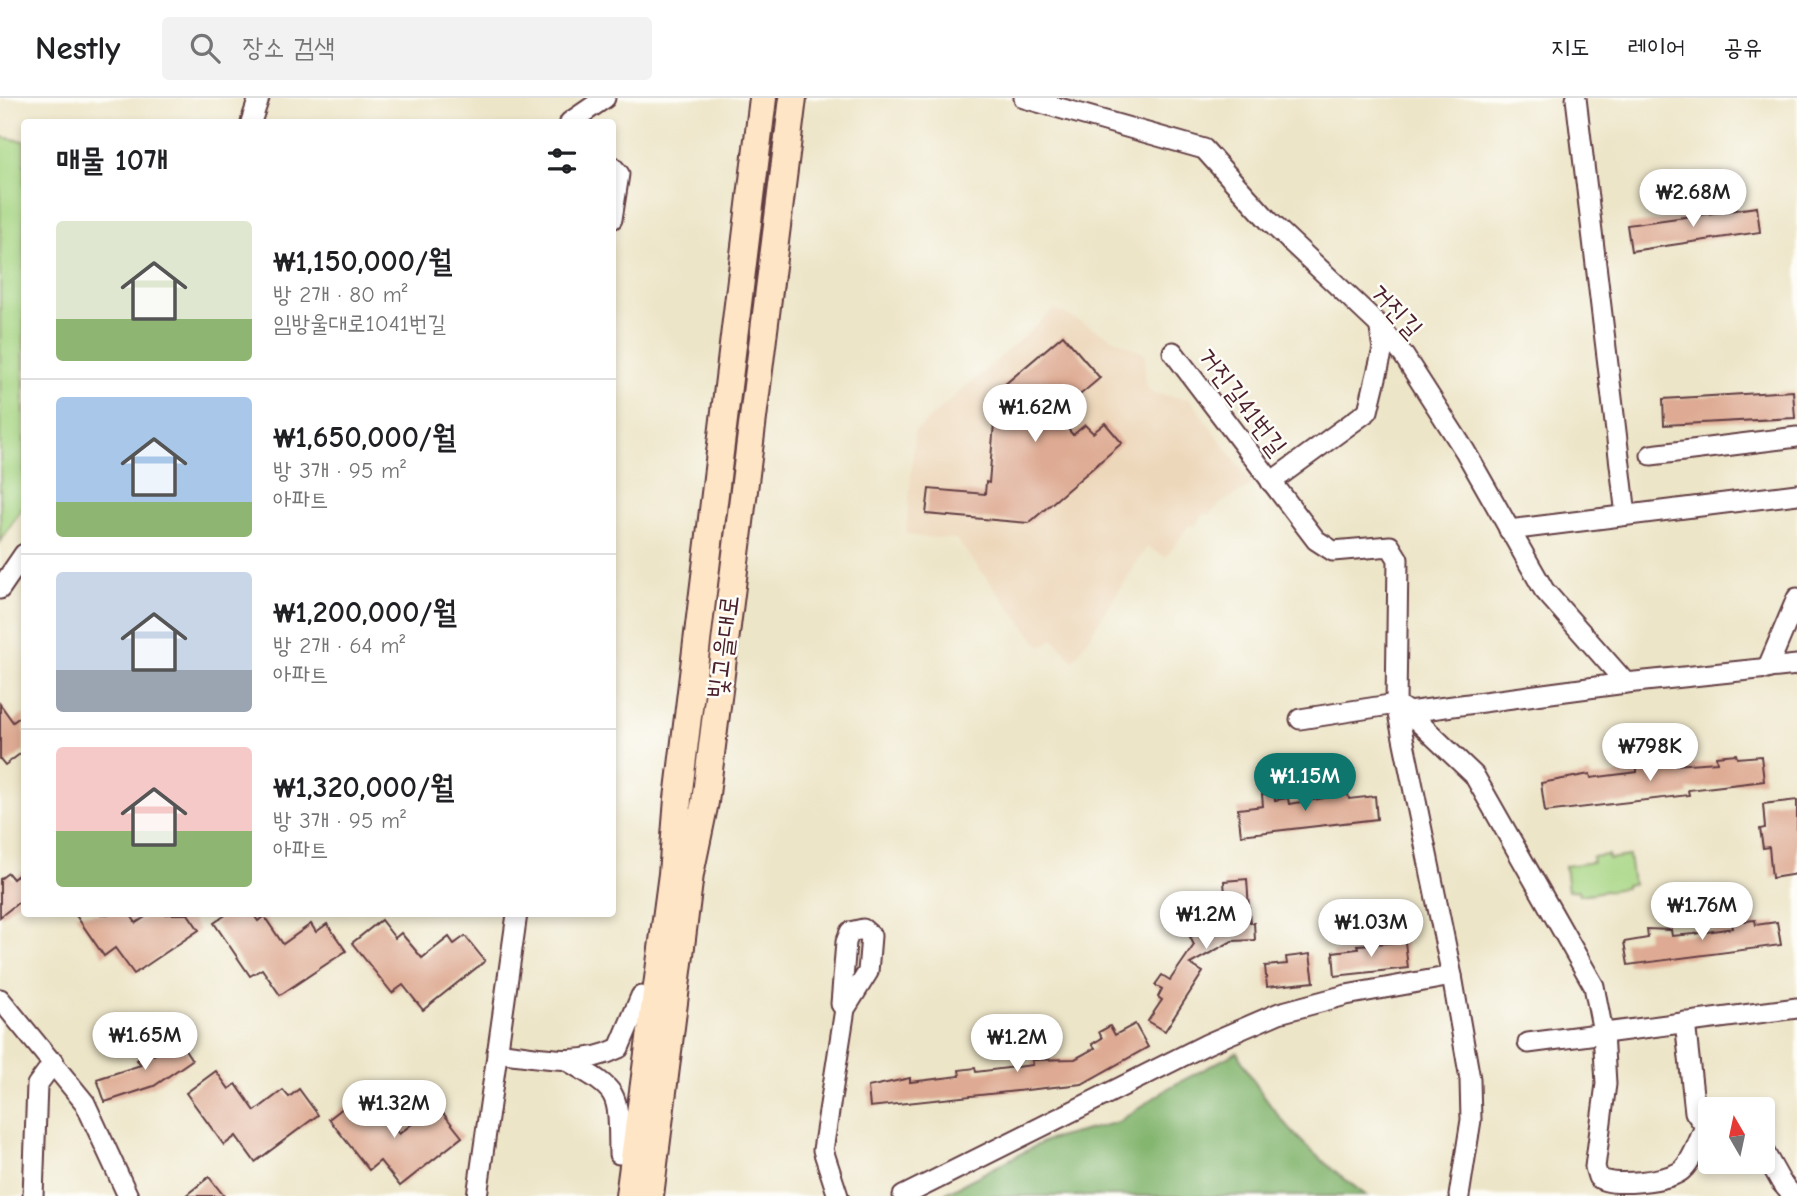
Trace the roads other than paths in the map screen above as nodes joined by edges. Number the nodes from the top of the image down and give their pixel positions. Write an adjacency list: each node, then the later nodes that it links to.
1 (259, 98): 7 (street)
2 (606, 98): 8 (street)
3 (764, 98): 27 (main road, 빛고을대로)
4 (793, 98): 28 (main road, 빛고을대로)
5 (1024, 98): 11 (street, 거진길)
6 (1576, 98): 17 (street)
7 (252, 119)
8 (574, 119)
9 (616, 171): 10 (street)
10 (616, 193)
11 (1378, 324): 15 (street, 거진길41번길); 18 (street, 거진길)
12 (1173, 352): 15 (street, 거진길41번길)
13 (1797, 437): 14 (street)
14 (1651, 455)
15 (1270, 482): 25 (street, 거진길41번길)
16 (1797, 494): 17 (street)
17 (1626, 515): 18 (street)
18 (1509, 530): 24 (street, 거진길)
19 (21, 558): 20 (street)
20 (0, 589)
21 (1797, 597): 23 (street)
22 (1797, 665): 23 (street)
23 (1767, 668): 24 (street)
24 (1626, 683): 25 (street)
25 (1402, 708): 26 (street); 30 (street); 36 (street)
26 (1300, 719)
27 (678, 799): 31 (main road); 49 (main road, 빛고을대로)
28 (705, 802): 50 (main road, 빛고을대로); 51 (main road)
29 (517, 917): 38 (street)
30 (1452, 976): 53 (street); 54 (street)
31 (641, 996): 39 (street); 43 (main road)
32 (0, 999): 40 (street)
33 (1797, 1008): 35 (street)
34 (845, 1009): 52 (street)
35 (1685, 1022): 36 (street); 41 (street)
36 (1603, 1032): 37 (street); 42 (street)
37 (1528, 1043)
38 (497, 1052): 39 (street); 47 (street)
39 (565, 1059): 43 (street)
40 (54, 1062): 45 (street); 46 (street)
41 (1698, 1116)
42 (1698, 1143)
43 (619, 1154): 48 (main road)
44 (1775, 1171): 55 (street)
45 (33, 1196)
46 (128, 1196)
47 (477, 1196)
48 (613, 1196)
49 (629, 1196)
50 (650, 1196)
51 (667, 1196)
52 (838, 1196)
53 (903, 1196)
54 (1460, 1196)
55 (1793, 1196)

